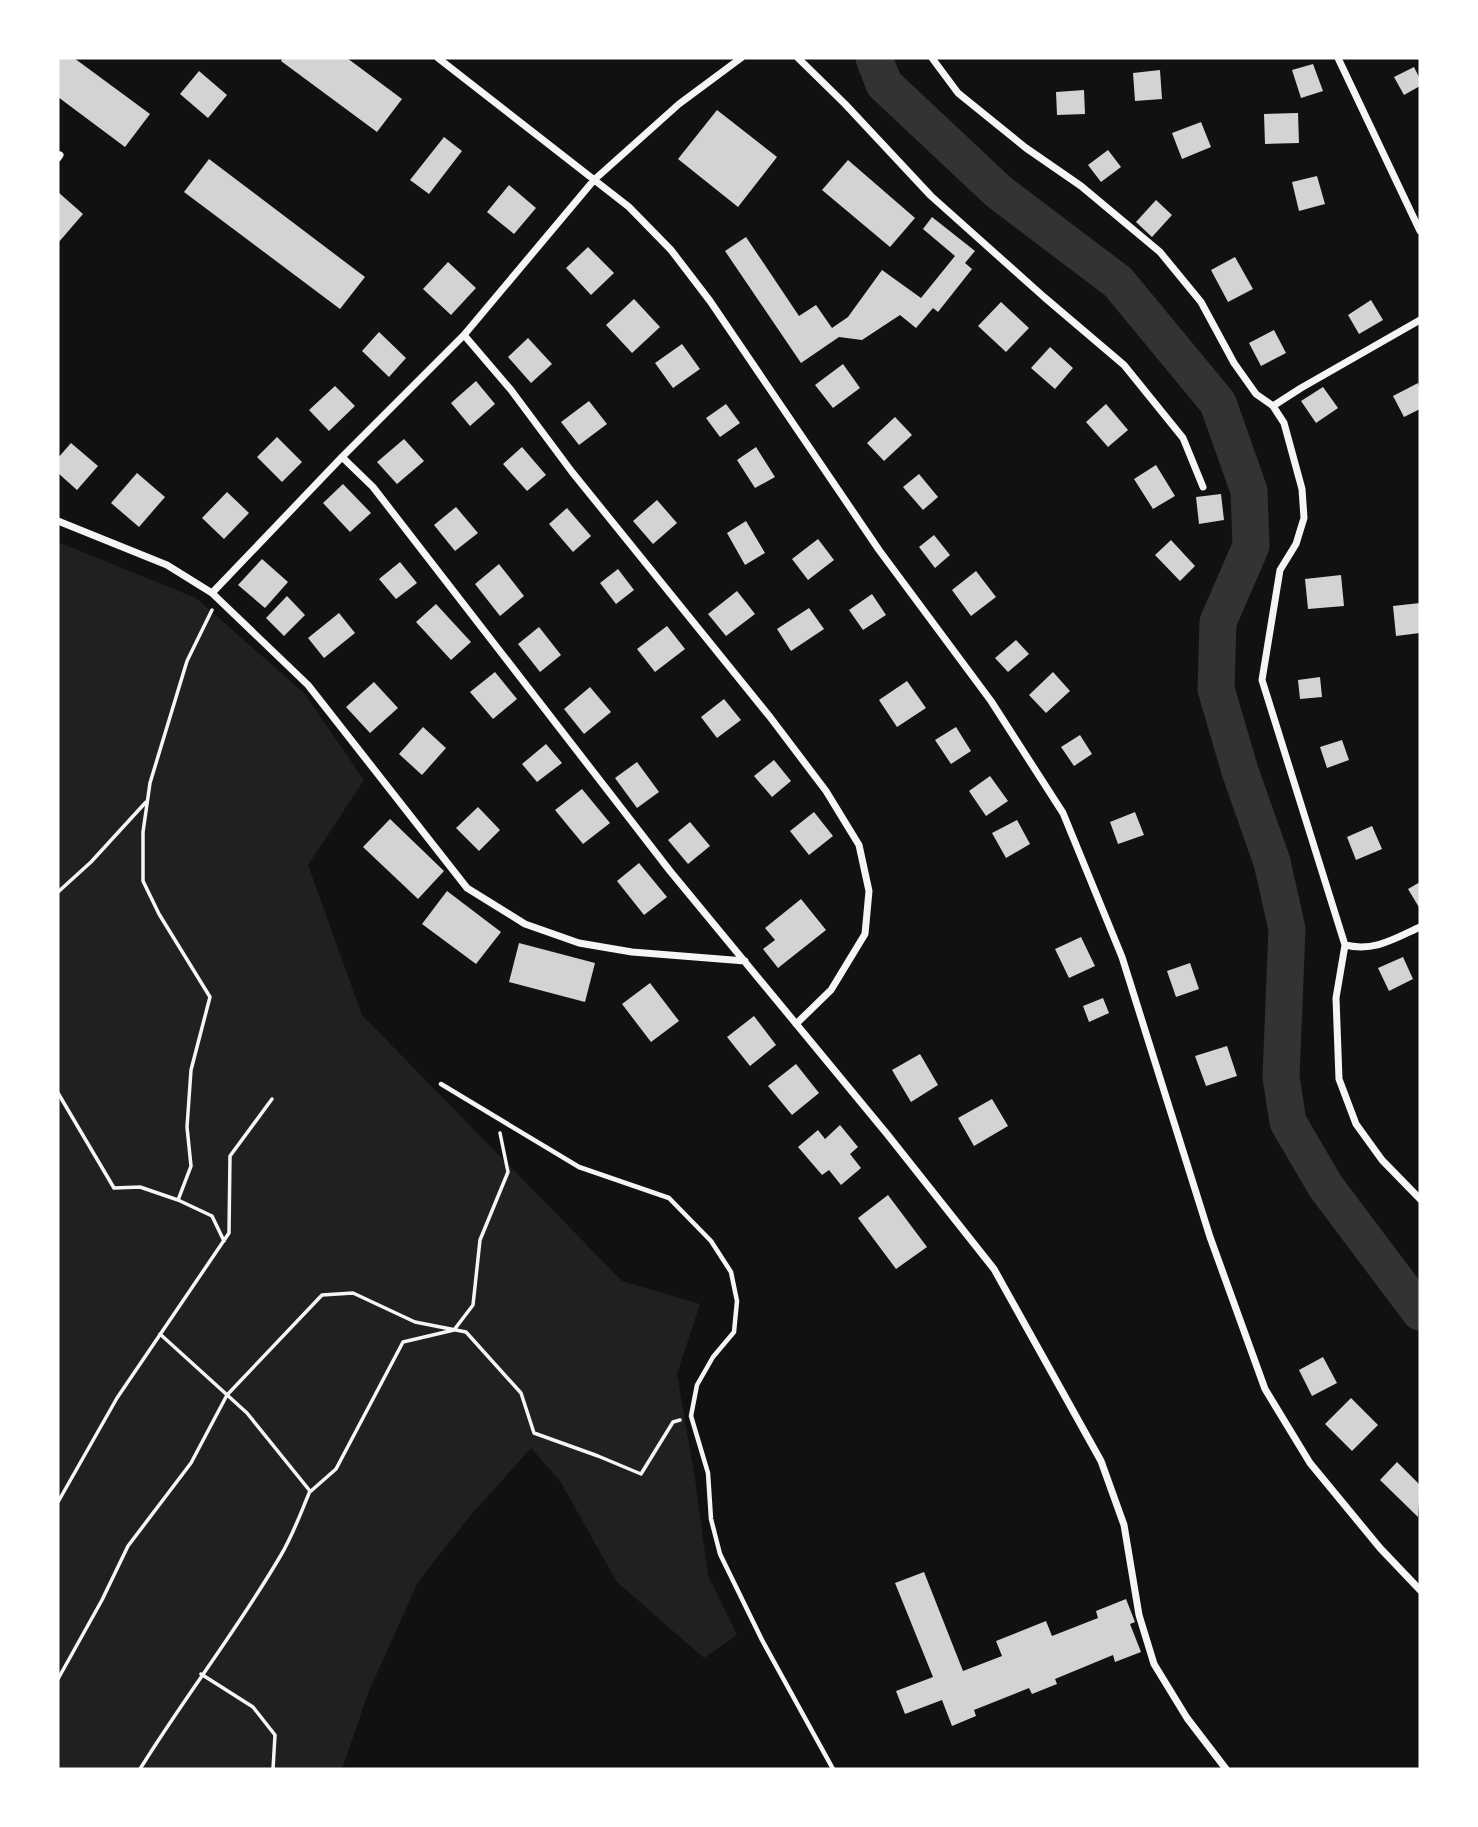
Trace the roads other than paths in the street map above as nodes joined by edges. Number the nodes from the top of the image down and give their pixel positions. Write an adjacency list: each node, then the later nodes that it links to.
1 (441, 58): 6 (street)
2 (741, 58): 6 (street)
3 (798, 58): 12 (street)
4 (932, 58): 10 (street)
5 (1338, 58): 7 (street)
6 (594, 180): 9 (street); 21 (street)
7 (1420, 231)
8 (1420, 320): 10 (street)
9 (464, 335): 11 (street); 18 (street)
10 (1273, 406): 16 (street)
11 (342, 457): 14 (street); 17 (street)
12 (1203, 486)
13 (58, 521): 14 (street)
14 (215, 596): 17 (street)
15 (1420, 928): 16 (street)
16 (1345, 945): 20 (street)
17 (744, 961): 18 (street)
18 (796, 1024): 23 (street)
19 (441, 1084): 22 (lane)
20 (1420, 1199)
21 (1420, 1590)
22 (834, 1769)
23 (1226, 1769)

